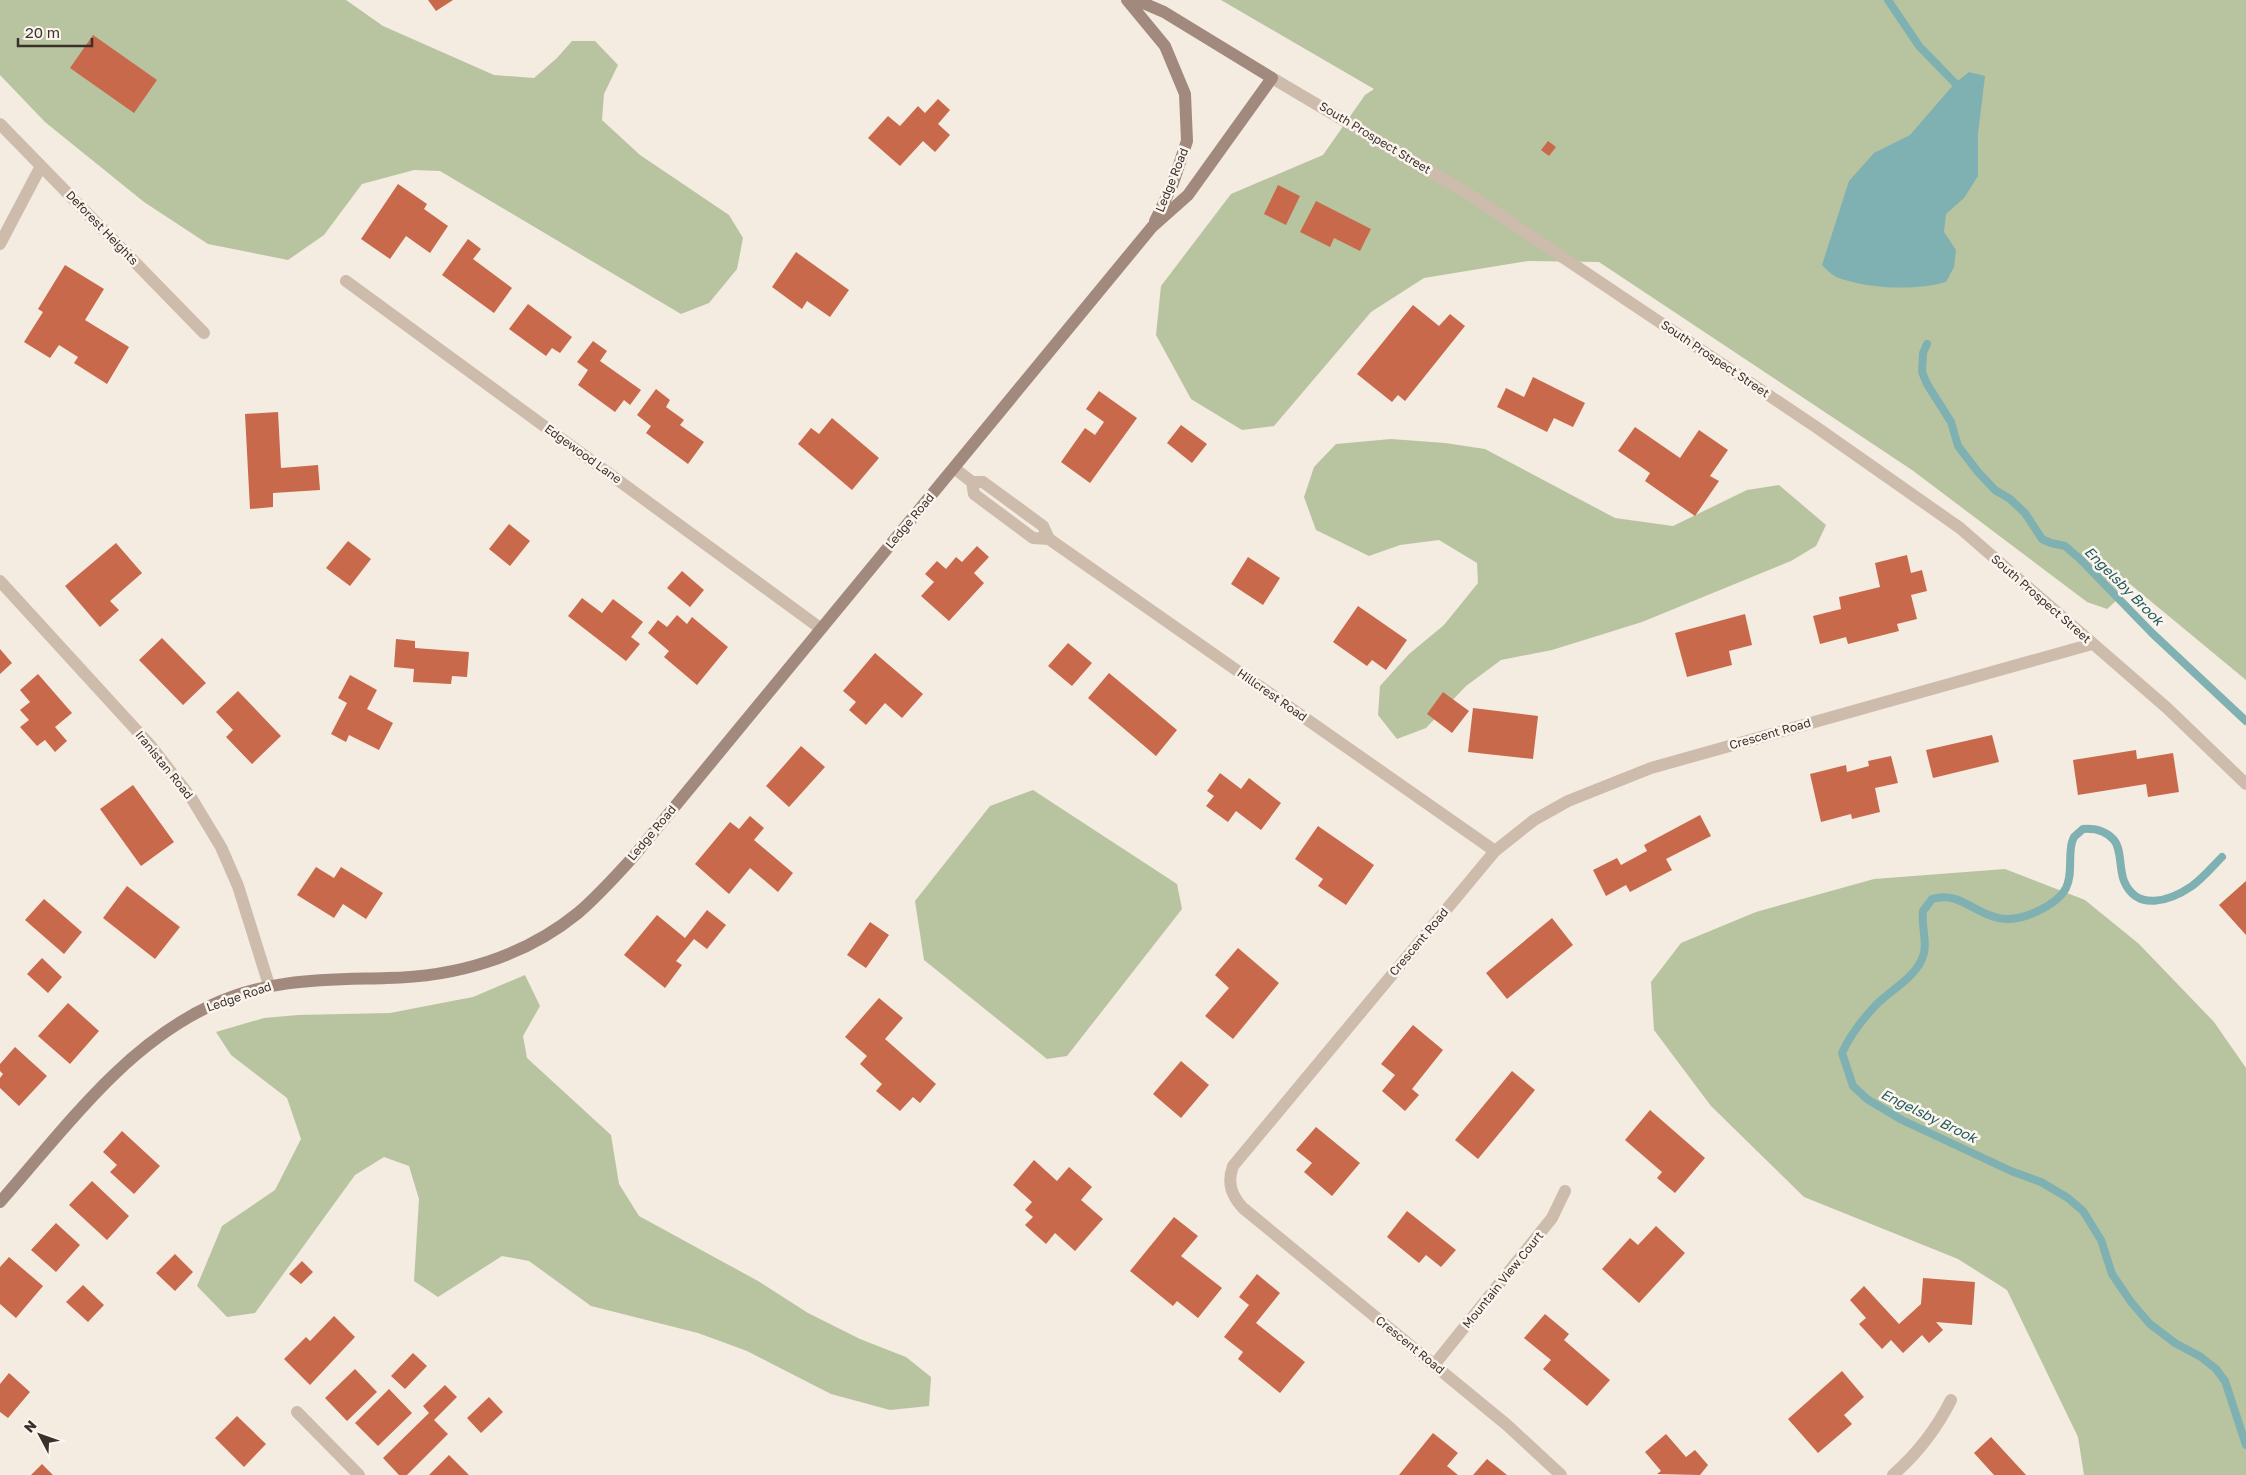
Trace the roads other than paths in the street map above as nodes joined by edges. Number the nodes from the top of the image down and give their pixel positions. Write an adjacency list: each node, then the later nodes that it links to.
1 (1126, 0): 6 (street, Ledge Road)
2 (1136, 0): 3 (street, South Prospect Street)
3 (1272, 78): 6 (street, Ledge Road); 13 (street, South Prospect Street)
4 (0, 124): 5 (street, Deforest Heights)
5 (41, 166): 7 (street); 9 (street, Deforest Heights)
6 (1152, 227): 10 (street, Ledge Road)
7 (0, 244)
8 (346, 281): 12 (street, Edgewood Lane)
9 (204, 332)
10 (954, 468): 12 (street, Ledge Road); 15 (street, Hillcrest Road)
11 (0, 581): 16 (street, Iranistan Road)
12 (820, 628): 16 (street, Ledge Road)
13 (2092, 644): 14 (street, South Prospect Street); 15 (street, Crescent Road)
14 (2246, 784)
15 (1495, 851): 19 (street, Crescent Road)
16 (269, 985): 18 (street, Ledge Road)
17 (1565, 1191): 19 (street, Mountain View Court)
18 (0, 1202)
19 (1434, 1365): 23 (street, Crescent Road)
20 (1951, 1400): 24 (street)
21 (297, 1412): 22 (street)
22 (358, 1475)
23 (1561, 1475)
24 (1893, 1475)

